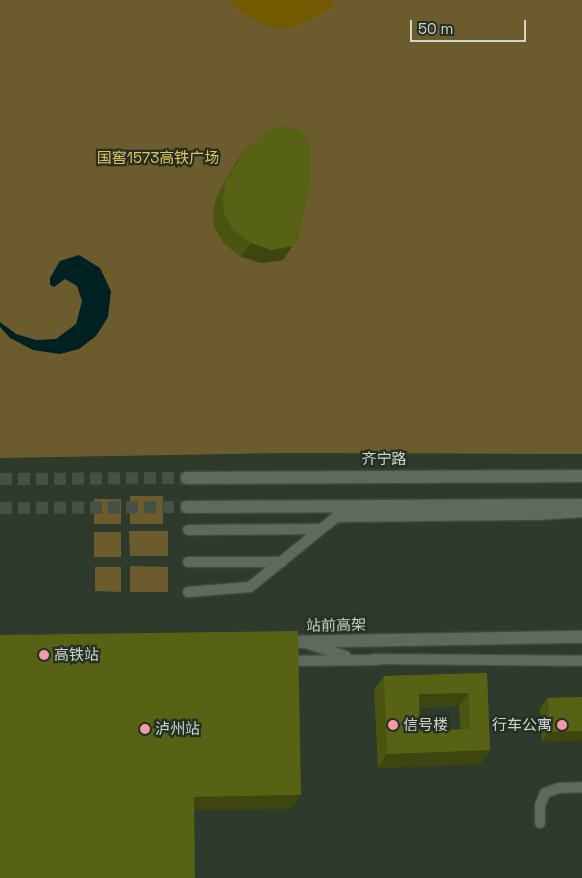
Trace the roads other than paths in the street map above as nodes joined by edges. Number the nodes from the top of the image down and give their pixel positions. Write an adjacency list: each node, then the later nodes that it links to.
1 (582, 476): 2 (street, 齐宁路)
2 (186, 478)
3 (582, 505): 4 (street)
4 (187, 507)
5 (582, 512): 6 (lane)
6 (320, 528): 7 (lane); 9 (lane)
7 (188, 530)
8 (188, 562): 9 (lane)
9 (282, 562): 10 (lane)
10 (188, 592)
11 (582, 637): 12 (street, 站前高架)
12 (301, 641): 13 (street, 站前高架); 14 (lane); 14 (lane)
13 (267, 642)
14 (379, 660): 15 (lane)
15 (582, 661)
16 (582, 787): 17 (lane)
17 (540, 823)

